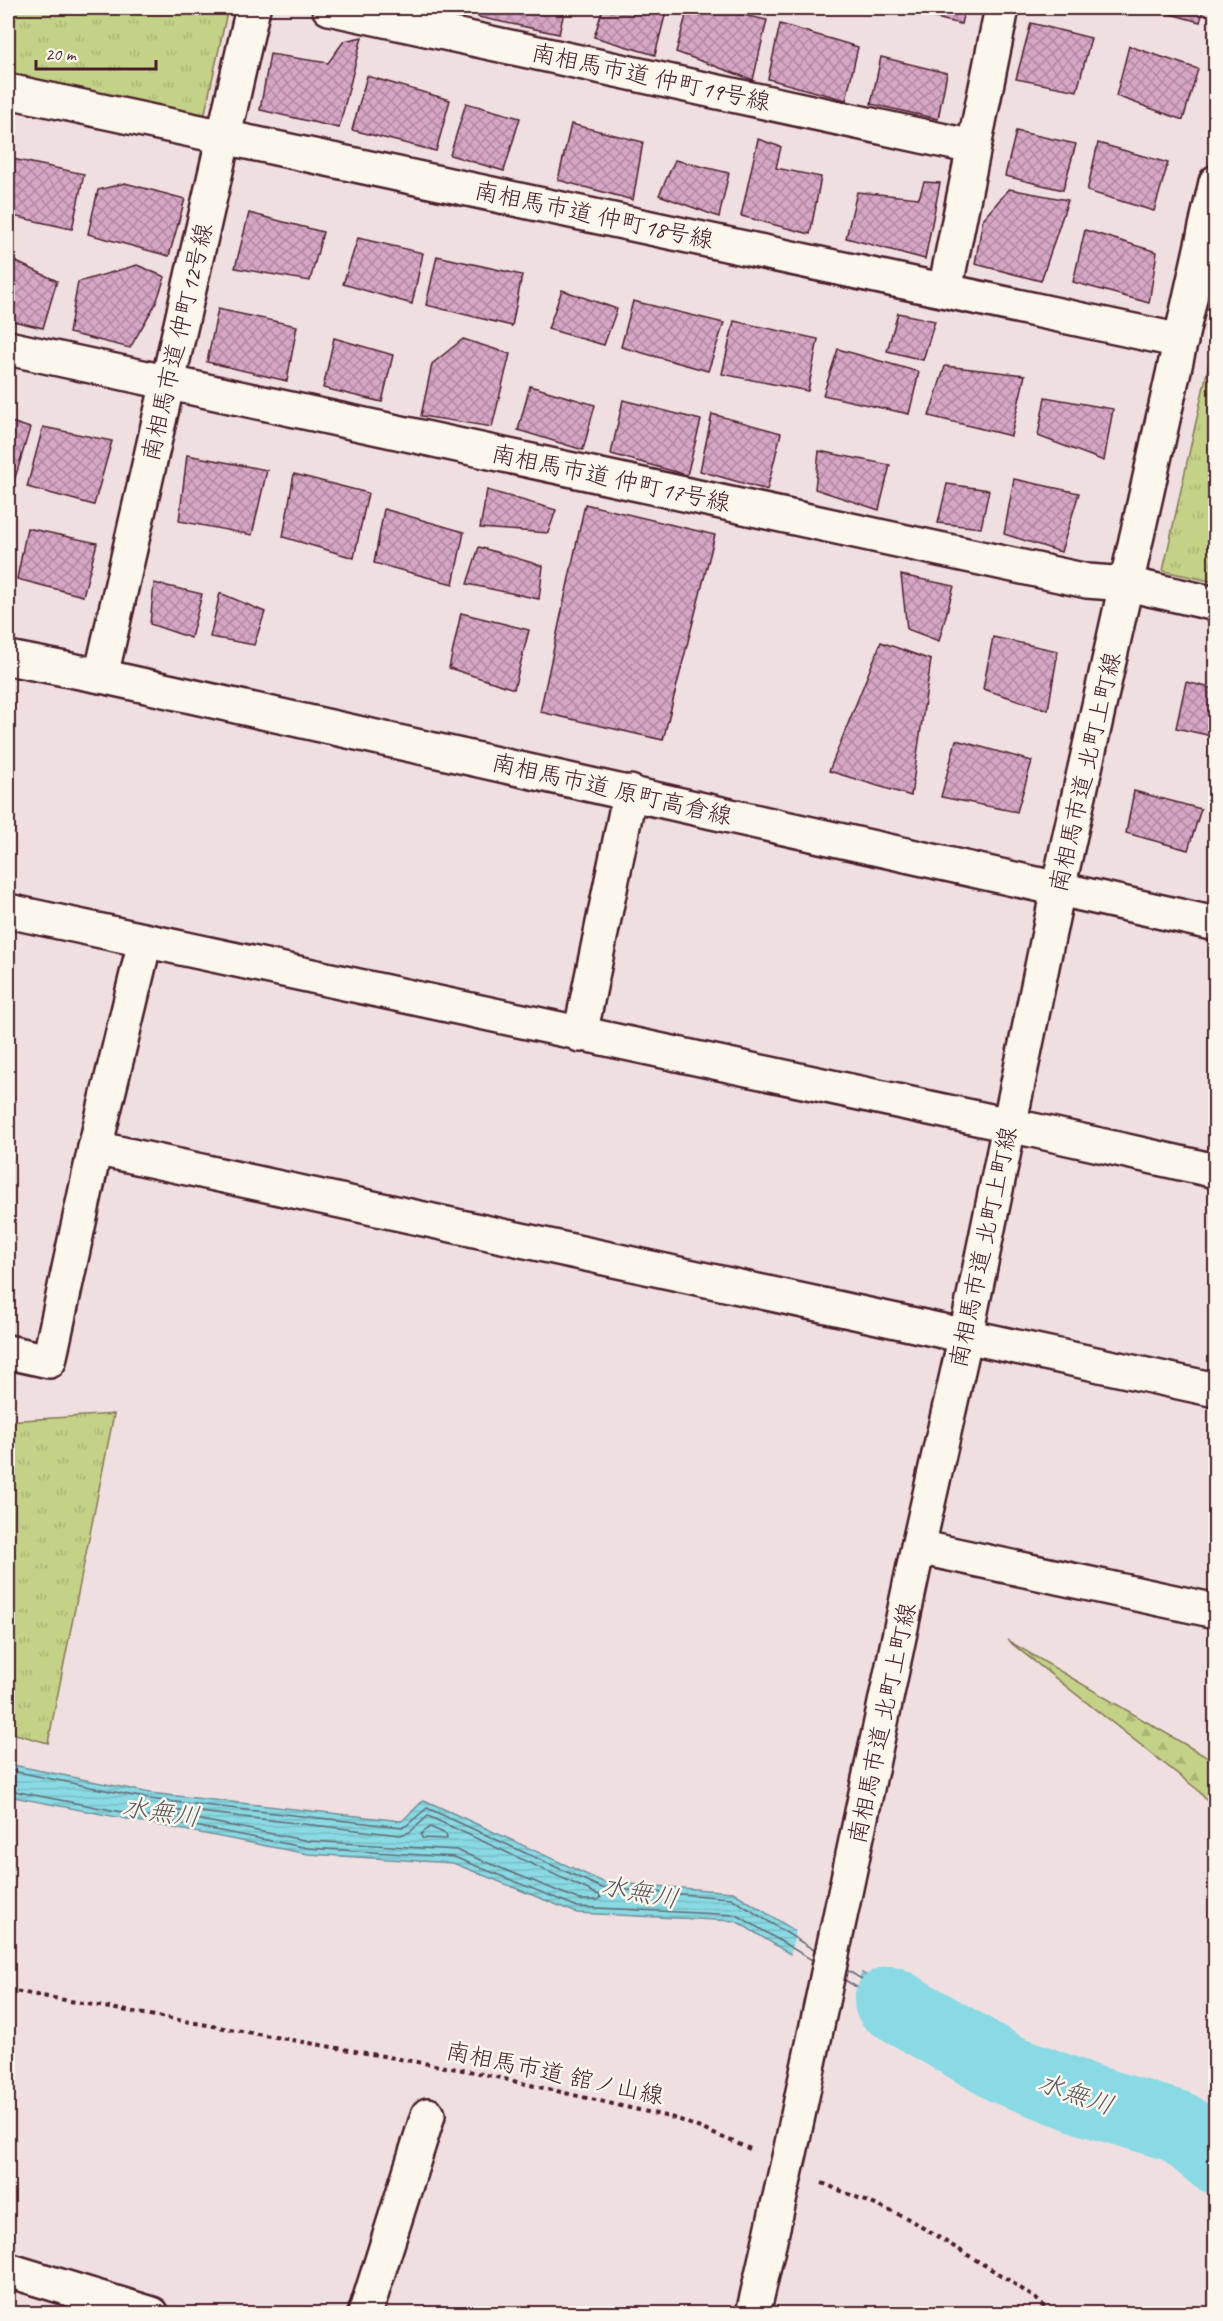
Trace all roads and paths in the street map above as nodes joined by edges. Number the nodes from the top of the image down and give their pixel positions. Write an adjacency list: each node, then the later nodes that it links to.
1 (253, 8): 5 (street, 南相馬市道 仲町12号線)
2 (329, 8): 6 (street, 南相馬市道 仲町19号線)
3 (1002, 8): 6 (street)
4 (8, 91): 5 (street, 南相馬市道 仲町18号線)
5 (224, 137): 8 (street, 南相馬市道 仲町18号線); 11 (street, 南相馬市道 仲町12号線)
6 (973, 147): 8 (street)
7 (1215, 182): 9 (street, 南相馬市道 北町上町線)
8 (945, 290): 9 (street, 南相馬市道 仲町18号線)
9 (1181, 341): 12 (street, 南相馬市道 北町上町線)
10 (8, 348): 11 (street, 南相馬市道 仲町17号線)
11 (167, 382): 12 (street, 南相馬市道 仲町17号線); 15 (street, 南相馬市道 仲町12号線)
12 (1127, 584): 13 (street, 南相馬市道 仲町17号線); 17 (street, 南相馬市道 北町上町線)
13 (1215, 604)
14 (8, 658): 15 (street, 南相馬市道 原町高倉線)
15 (101, 676): 16 (street, 南相馬市道 原町高倉線)
16 (630, 792): 17 (street, 南相馬市道 原町高倉線); 21 (street)
17 (1058, 889): 19 (street, 南相馬市道 原町高倉線); 22 (street, 南相馬市道 北町上町線)
18 (8, 911): 20 (street)
19 (1215, 924)
20 (145, 941): 21 (street); 23 (street)
21 (580, 1035): 22 (street)
22 (1008, 1124): 24 (street); 25 (street, 南相馬市道 北町上町線)
23 (95, 1148): 25 (street); 26 (street)
24 (1215, 1171)
25 (966, 1335): 27 (street); 28 (street, 南相馬市道 北町上町線)
26 (8, 1352)
27 (1215, 1390)
28 (918, 1547): 29 (street); 32 (street, 南相馬市道 北町上町線)
29 (1215, 1611)
30 (8, 1990): 32 (path, 南相馬市道 舘ノ山線)
31 (428, 2115): 35 (street)
32 (788, 2161): 36 (street, 南相馬市道 北町上町線); 37 (path, 南相馬市道 舘ノ山線)
33 (8, 2270): 34 (street)
34 (152, 2313)
35 (365, 2313)
36 (753, 2313)
37 (1052, 2313)

